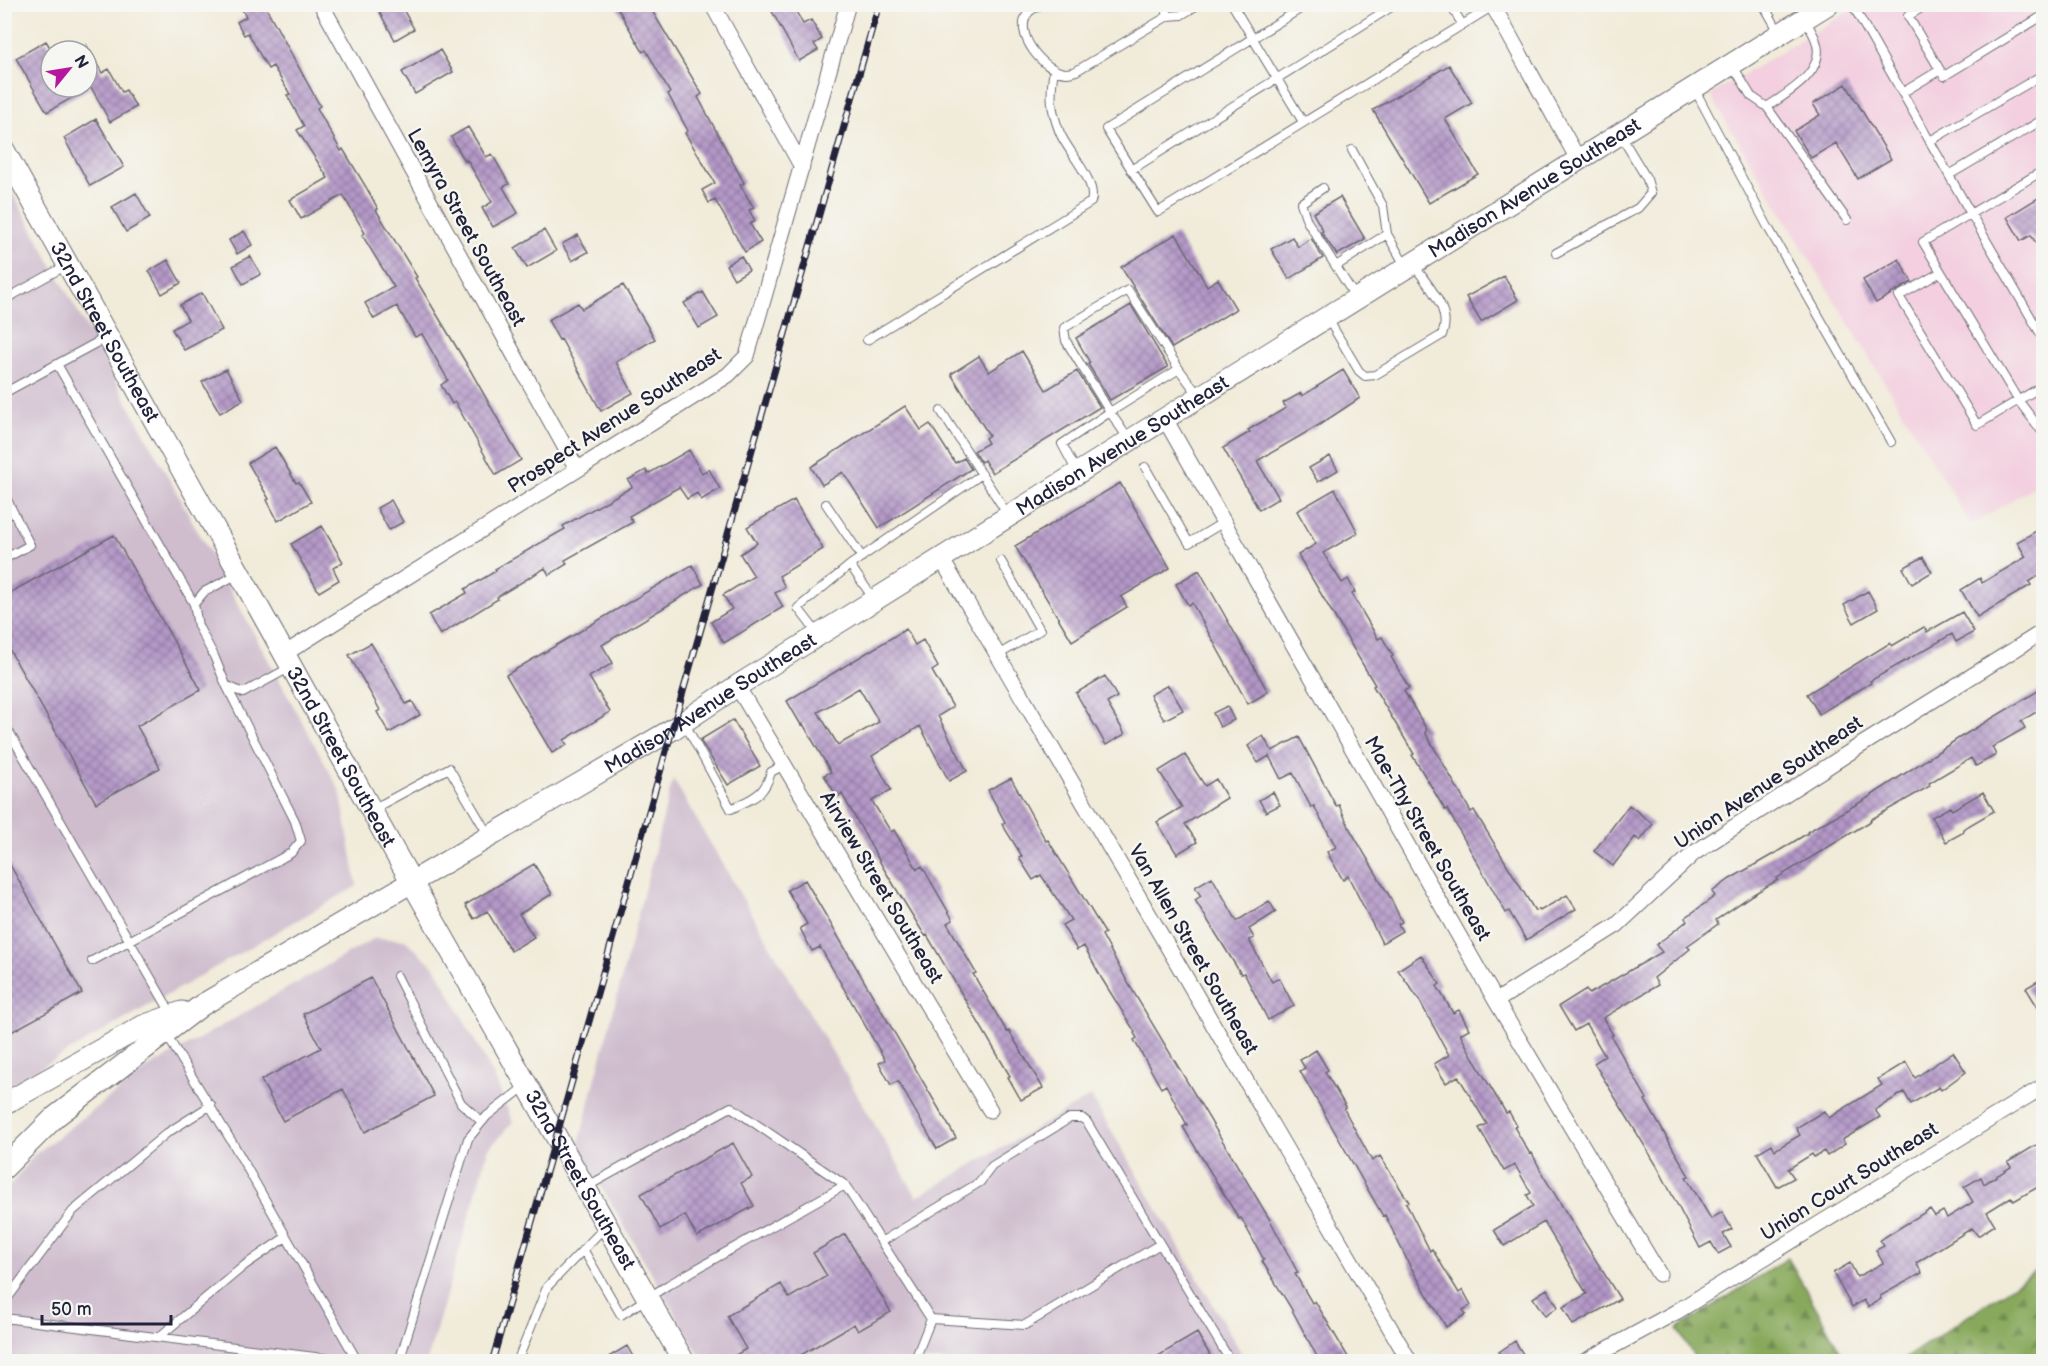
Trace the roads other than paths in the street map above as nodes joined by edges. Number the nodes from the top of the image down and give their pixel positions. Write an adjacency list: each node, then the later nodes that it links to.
1 (321, 4): 70 (street, Lemyra Street Southeast)
2 (712, 4): 38 (street)
3 (848, 4): 38 (street, Prospect Avenue Southeast)
4 (1042, 4): 16 (lane)
5 (1165, 4): 18 (lane)
6 (1199, 4): 18 (lane)
7 (1232, 4): 22 (lane)
8 (1308, 4): 22 (lane)
9 (1396, 4): 27 (lane)
10 (1449, 4): 20 (lane)
11 (1763, 4): 21 (lane)
12 (1828, 4): 19 (street, Madison Avenue Southeast)
13 (1852, 4): 29 (lane)
14 (1929, 4): 25 (lane)
15 (1492, 5): 20 (lane); 37 (street)
16 (1028, 8): 24 (lane)
17 (2043, 15): 25 (lane)
18 (1168, 16): 24 (lane)
19 (1804, 19): 21 (street, Madison Avenue Southeast); 30 (lane)
20 (1462, 24): 32 (lane)
21 (1780, 34): 23 (street, Madison Avenue Southeast)
22 (1253, 39): 27 (lane); 39 (lane)
23 (1732, 64): 28 (street, Madison Avenue Southeast); 30 (lane)
24 (1054, 69): 56 (lane)
25 (1940, 70): 29 (lane)
26 (2043, 74): 34 (lane)
27 (1276, 79): 32 (lane); 39 (lane)
28 (1694, 88): 33 (street, Madison Avenue Southeast); 68 (lane)
29 (1902, 93): 34 (lane)
30 (1767, 107): 44 (lane)
31 (2043, 119): 41 (lane)
32 (1303, 122): 39 (lane)
33 (1620, 135): 37 (street, Madison Avenue Southeast); 46 (lane)
34 (1930, 141): 41 (lane)
35 (1352, 150): 45 (lane)
36 (6, 155): 47 (street, 32nd Street Southeast)
37 (1579, 161): 49 (street, Madison Avenue Southeast)
38 (802, 166): 70 (street, Prospect Avenue Southeast)
39 (1131, 170)
40 (2043, 170): 43 (lane)
41 (1949, 175): 43 (lane)
42 (1323, 189): 48 (lane)
43 (1971, 214): 50 (lane); 54 (lane)
44 (1847, 220)
45 (1387, 234): 48 (lane); 49 (lane)
46 (1556, 254)
47 (68, 264): 52 (lane); 55 (street, 32nd Street Southeast)
48 (1336, 266): 51 (lane)
49 (1410, 266): 51 (street, Madison Avenue Southeast); 53 (lane)
50 (1941, 272): 62 (lane); 62 (lane)
51 (1357, 299): 53 (street, Madison Avenue Southeast)
52 (4, 300)
53 (1327, 318): 61 (street, Madison Avenue Southeast)
54 (2043, 331)
55 (108, 336): 57 (lane); 82 (street, 32nd Street Southeast)
56 (867, 340)
57 (57, 364): 60 (lane); 84 (lane)
58 (1179, 369): 61 (lane); 64 (lane); 64 (lane)
59 (2043, 385): 62 (lane)
60 (4, 393)
61 (1199, 398): 65 (street, Madison Avenue Southeast)
62 (2018, 400): 66 (lane)
63 (941, 411): 71 (lane)
64 (1110, 412): 67 (lane); 72 (lane)
65 (1165, 419): 67 (street, Madison Avenue Southeast); 76 (street, Mae-Thy Street Southeast)
66 (2043, 434)
67 (1130, 441): 72 (street, Madison Avenue Southeast)
68 (1891, 442)
69 (1145, 466): 76 (lane)
70 (577, 469): 88 (street, Prospect Avenue Southeast)
71 (982, 474): 75 (lane); 77 (lane)
72 (1077, 474): 75 (street, Madison Avenue Southeast)
73 (4, 494): 79 (lane)
74 (825, 504): 77 (lane)
75 (1009, 516): 78 (street, Madison Avenue Southeast)
76 (1224, 522): 100 (street, Mae-Thy Street Southeast)
77 (862, 557): 81 (lane)
78 (942, 558): 83 (street, Madison Avenue Southeast); 87 (street, Van Allen Street Southeast)
79 (4, 559)
80 (1001, 561): 87 (lane)
81 (850, 565): 83 (lane); 86 (lane)
82 (239, 574): 84 (lane); 88 (street, 32nd Street Southeast)
83 (875, 600): 86 (street, Madison Avenue Southeast)
84 (194, 604): 89 (lane)
85 (2043, 632): 100 (street, Union Avenue Southeast)
86 (819, 635): 90 (street, Madison Avenue Southeast)
87 (998, 655): 128 (street, Van Allen Street Southeast)
88 (287, 661): 89 (lane); 94 (street, 32nd Street Southeast)
89 (226, 685): 97 (lane)
90 (737, 686): 91 (street, Madison Avenue Southeast); 93 (street, Airview Street Southeast)
91 (684, 722): 93 (lane); 95 (street, Madison Avenue Southeast)
92 (4, 723): 97 (lane)
93 (784, 765): 106 (street, Airview Street Southeast)
94 (371, 810): 95 (lane); 96 (street, 32nd Street Southeast)
95 (490, 837): 96 (street, Madison Avenue Southeast)
96 (412, 883): 101 (street, Madison Avenue Southeast); 102 (street, 32nd Street Southeast)
97 (130, 941): 98 (lane); 101 (lane)
98 (92, 961)
99 (397, 976): 107 (lane)
100 (1496, 1001): 116 (street, Mae-Thy Street Southeast)
101 (169, 1024): 104 (street); 105 (lane); 108 (street, Madison Avenue Southeast)
102 (527, 1085): 107 (lane); 110 (street, 32nd Street Southeast)
103 (2043, 1086): 129 (street, Union Court Southeast)
104 (4, 1104)
105 (211, 1105): 112 (lane); 118 (lane)
106 (990, 1110)
107 (482, 1122): 123 (lane)
108 (4, 1168)
109 (845, 1185): 110 (lane); 113 (lane); 117 (lane)
110 (585, 1187): 111 (street, 32nd Street Southeast)
111 (607, 1225): 115 (lane); 117 (street, 32nd Street Southeast)
112 (286, 1237): 121 (lane); 122 (lane)
113 (881, 1242): 114 (lane); 120 (lane)
114 (1161, 1244): 120 (lane); 127 (lane)
115 (583, 1249): 117 (lane); 124 (lane)
116 (1659, 1274)
117 (648, 1297): 125 (street, 32nd Street Southeast)
118 (4, 1303)
119 (4, 1318): 121 (lane)
120 (930, 1319): 126 (lane)
121 (159, 1337): 122 (lane)
122 (356, 1362)
123 (399, 1362)
124 (517, 1362)
125 (684, 1362)
126 (914, 1362)
127 (1231, 1362)
128 (1410, 1362)
129 (1584, 1362)

